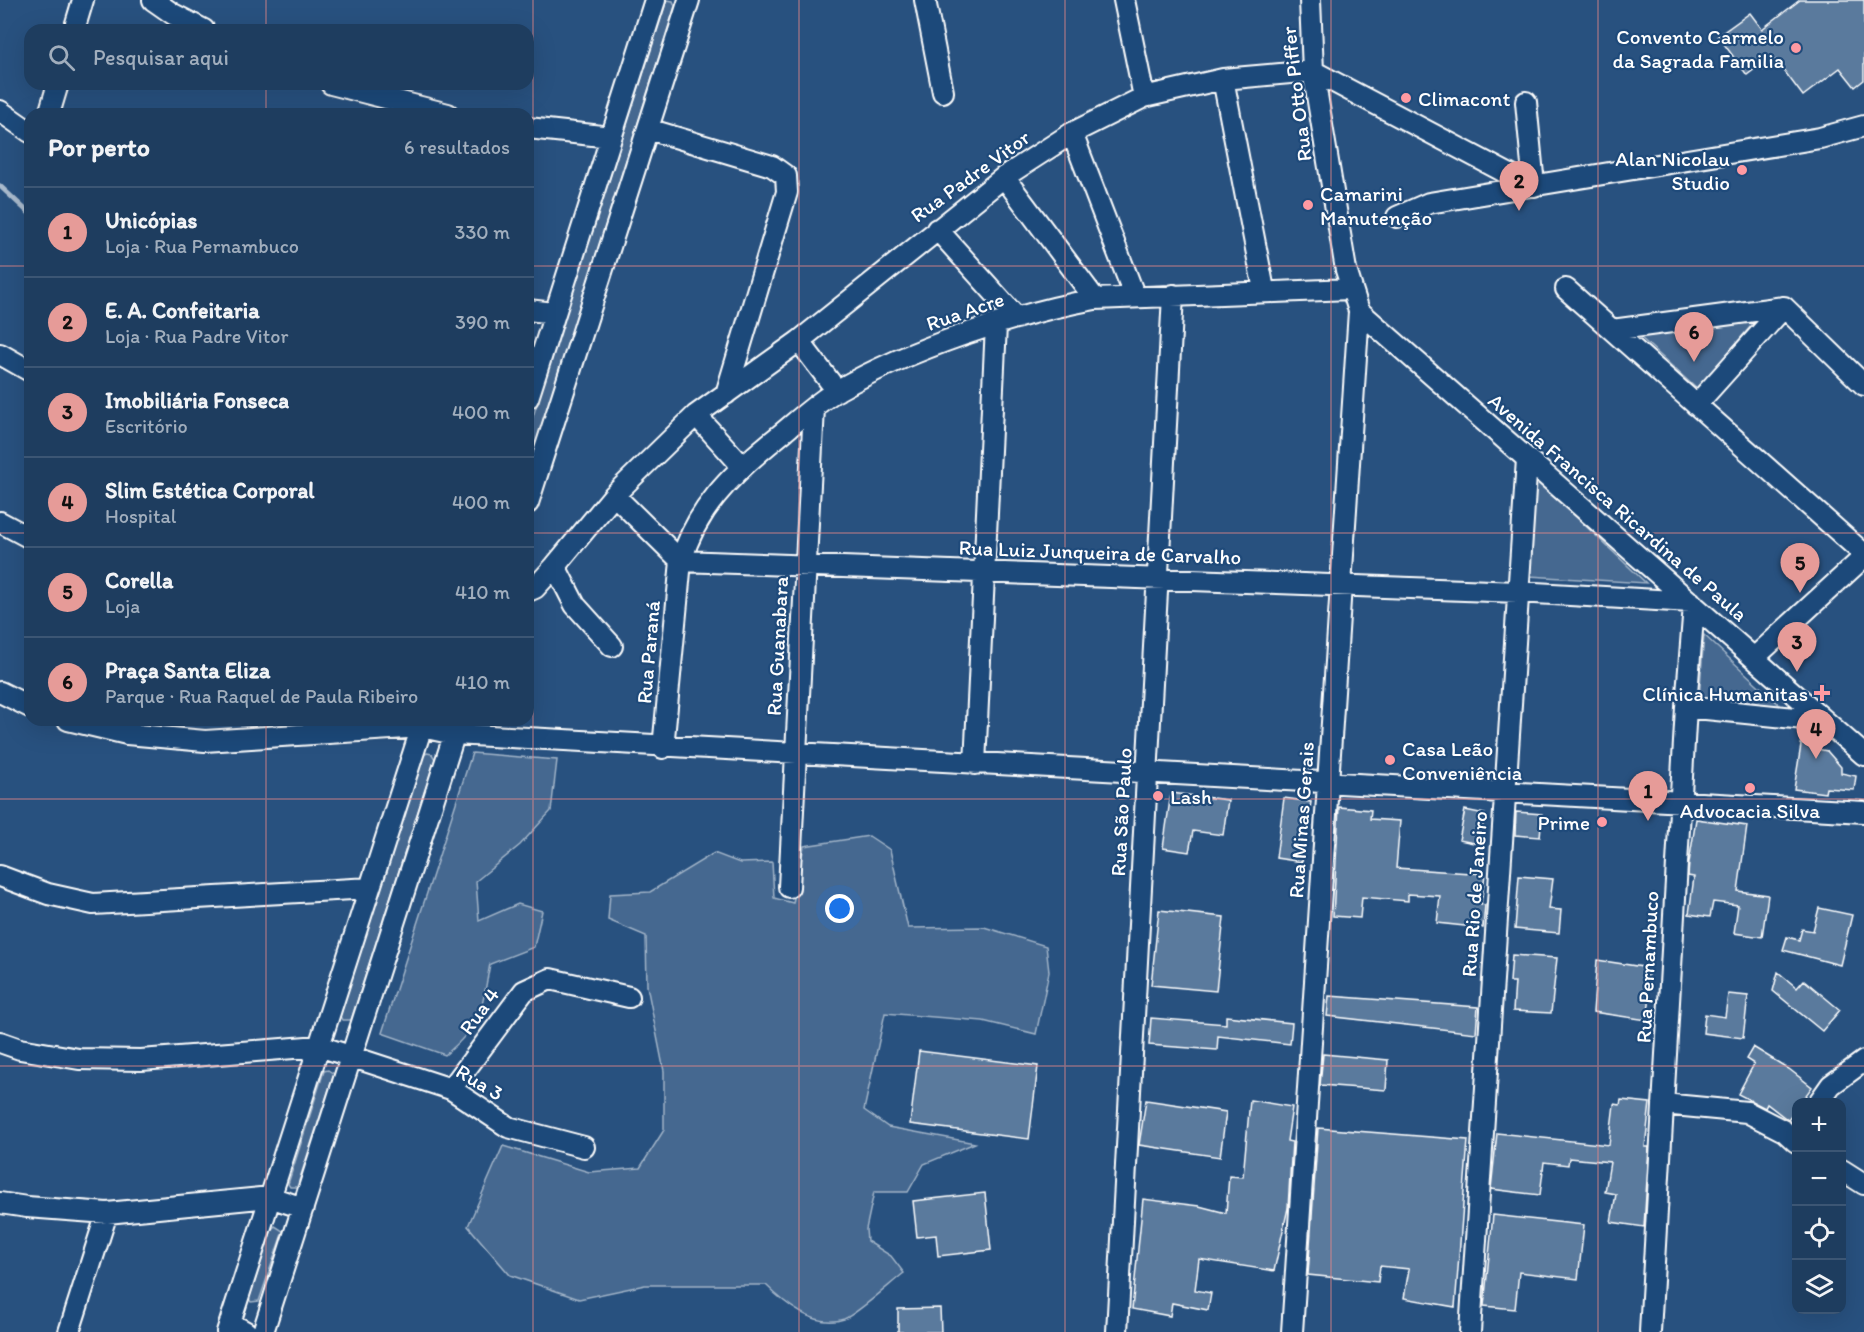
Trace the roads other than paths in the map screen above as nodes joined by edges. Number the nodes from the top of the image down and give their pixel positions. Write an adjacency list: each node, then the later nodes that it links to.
1 (83, 0): 8 (street)
2 (153, 0): 9 (street)
3 (655, 0): 25 (street)
4 (689, 0): 23 (street)
5 (925, 0): 14 (street)
6 (1124, 0): 15 (street)
7 (1310, 0): 10 (street, Rua Otto Piffer)
8 (76, 24)
9 (192, 24)
10 (1313, 70): 11 (street, Rua Padre Vitor); 27 (street); 30 (street, Rua Otto Piffer)
11 (1223, 79): 15 (street, Rua Padre Vitor); 32 (street)
12 (56, 90): 17 (street)
13 (354, 90): 18 (street)
14 (943, 92)
15 (1144, 97): 24 (street, Rua Padre Vitor)
16 (1526, 102): 27 (street)
17 (51, 108)
18 (425, 108)
19 (0, 111): 21 (street)
20 (1864, 126): 27 (street)
21 (24, 128)
22 (534, 129): 25 (street)
23 (648, 129): 49 (street); 55 (street)
24 (1072, 133): 26 (street, Rua Padre Vitor); 34 (street)
25 (611, 137): 39 (street)
26 (1004, 177): 29 (street, Rua Padre Vitor); 35 (street)
27 (1532, 186): 28 (street)
28 (1397, 217)
29 (937, 229): 40 (street); 43 (street, Rua Padre Vitor)
30 (1350, 289): 32 (street, Rua Acre); 38 (street, Avenida Francisca Ricardina de Paula)
31 (1566, 289): 42 (street)
32 (1264, 290): 33 (street, Rua Acre)
33 (1173, 295): 34 (street, Rua Acre); 64 (street, Rua São Paulo)
34 (1135, 297): 35 (street, Rua Acre)
35 (1095, 299): 40 (street, Rua Acre)
36 (1784, 307): 42 (street); 47 (street); 50 (street)
37 (534, 311): 39 (street)
38 (1359, 311): 53 (street, Avenida Francisca Ricardina de Paula); 65 (street, Rua Minas Gerais)
39 (555, 313): 46 (street)
40 (1017, 318): 41 (street, Rua Acre)
41 (996, 325): 48 (street, Rua Acre); 63 (street)
42 (1612, 330): 50 (street)
43 (799, 341): 48 (street); 49 (street, Rua Padre Vitor)
44 (0, 354): 45 (street)
45 (24, 368)
46 (534, 379)
47 (1864, 385)
48 (837, 391): 51 (street, Rua Acre)
49 (726, 394): 52 (street, Rua Padre Vitor)
50 (1696, 405): 59 (street)
51 (814, 408): 54 (street, Rua Acre); 61 (street, Rua Guanabara)
52 (696, 415): 54 (street); 56 (street, Rua Padre Vitor)
53 (1527, 459): 67 (street, Rua Rio de Janeiro); 68 (street, Avenida Francisca Ricardina de Paula)
54 (742, 466): 60 (street, Rua Acre)
55 (534, 484)
56 (614, 495): 60 (street); 62 (street, Rua Padre Vitor)
57 (0, 522): 58 (street)
58 (24, 535)
59 (1864, 555): 70 (street)
60 (681, 561): 61 (street, Rua Luiz Junqueira de Carvalho); 79 (street, Rua Paraná)
61 (805, 565): 63 (street, Rua Luiz Junqueira de Carvalho); 80 (street, Rua Guanabara)
62 (555, 566): 66 (street, Rua Padre Vitor); 69 (street)
63 (984, 572): 64 (street, Rua Luiz Junqueira de Carvalho); 82 (street)
64 (1157, 578): 65 (street, Rua Luiz Junqueira de Carvalho); 83 (street, Rua São Paulo)
65 (1341, 585): 67 (street, Rua Luiz Junqueira de Carvalho); 84 (street, Rua Minas Gerais)
66 (534, 588)
67 (1518, 591): 68 (street, Rua Luiz Junqueira de Carvalho); 85 (street, Rua Rio de Janeiro)
68 (1693, 603): 70 (street, Avenida Francisca Ricardina de Paula); 73 (street, Rua Pernambuco)
69 (612, 646)
70 (1754, 658): 74 (street, Avenida Francisca Ricardina de Paula)
71 (0, 692): 72 (street)
72 (24, 704)
73 (1686, 707): 74 (street); 86 (street, Rua Pernambuco)
74 (1824, 721): 81 (street, Avenida Francisca Ricardina de Paula)
75 (93, 726): 76 (street)
76 (387, 726)
77 (422, 726): 90 (street)
78 (456, 727): 79 (street); 94 (street)
79 (663, 747): 80 (street)
80 (795, 755): 82 (street); 89 (street, Rua Guanabara)
81 (1864, 755)
82 (975, 764): 83 (street)
83 (1147, 774): 84 (street); 110 (street, Rua São Paulo)
84 (1328, 783): 85 (street); 111 (street, Rua Minas Gerais)
85 (1505, 793): 86 (street); 112 (street, Rua Rio de Janeiro)
86 (1680, 802): 87 (street); 98 (street, Rua Pernambuco)
87 (1864, 812)
88 (0, 876): 90 (street)
89 (789, 887)
90 (370, 888): 93 (street)
91 (629, 997): 96 (street, Rua 4)
92 (0, 1042): 93 (street)
93 (319, 1046): 94 (street, Rua 3); 103 (street)
94 (351, 1056): 96 (street, Rua 3); 105 (street)
95 (1864, 1061): 97 (street)
96 (451, 1089): 100 (street, Rua 3)
97 (1822, 1098)
98 (1663, 1104): 99 (street); 113 (street, Rua Pernambuco)
99 (1792, 1136)
100 (584, 1147)
101 (1846, 1173): 102 (street)
102 (1864, 1184)
103 (270, 1197): 105 (street); 106 (street); 107 (street)
104 (0, 1203): 106 (street)
105 (303, 1208): 109 (street)
106 (107, 1213): 108 (street)
107 (235, 1329)
108 (69, 1332)
109 (263, 1332)
110 (1117, 1332)
111 (1292, 1332)
112 (1470, 1332)
113 (1650, 1332)

